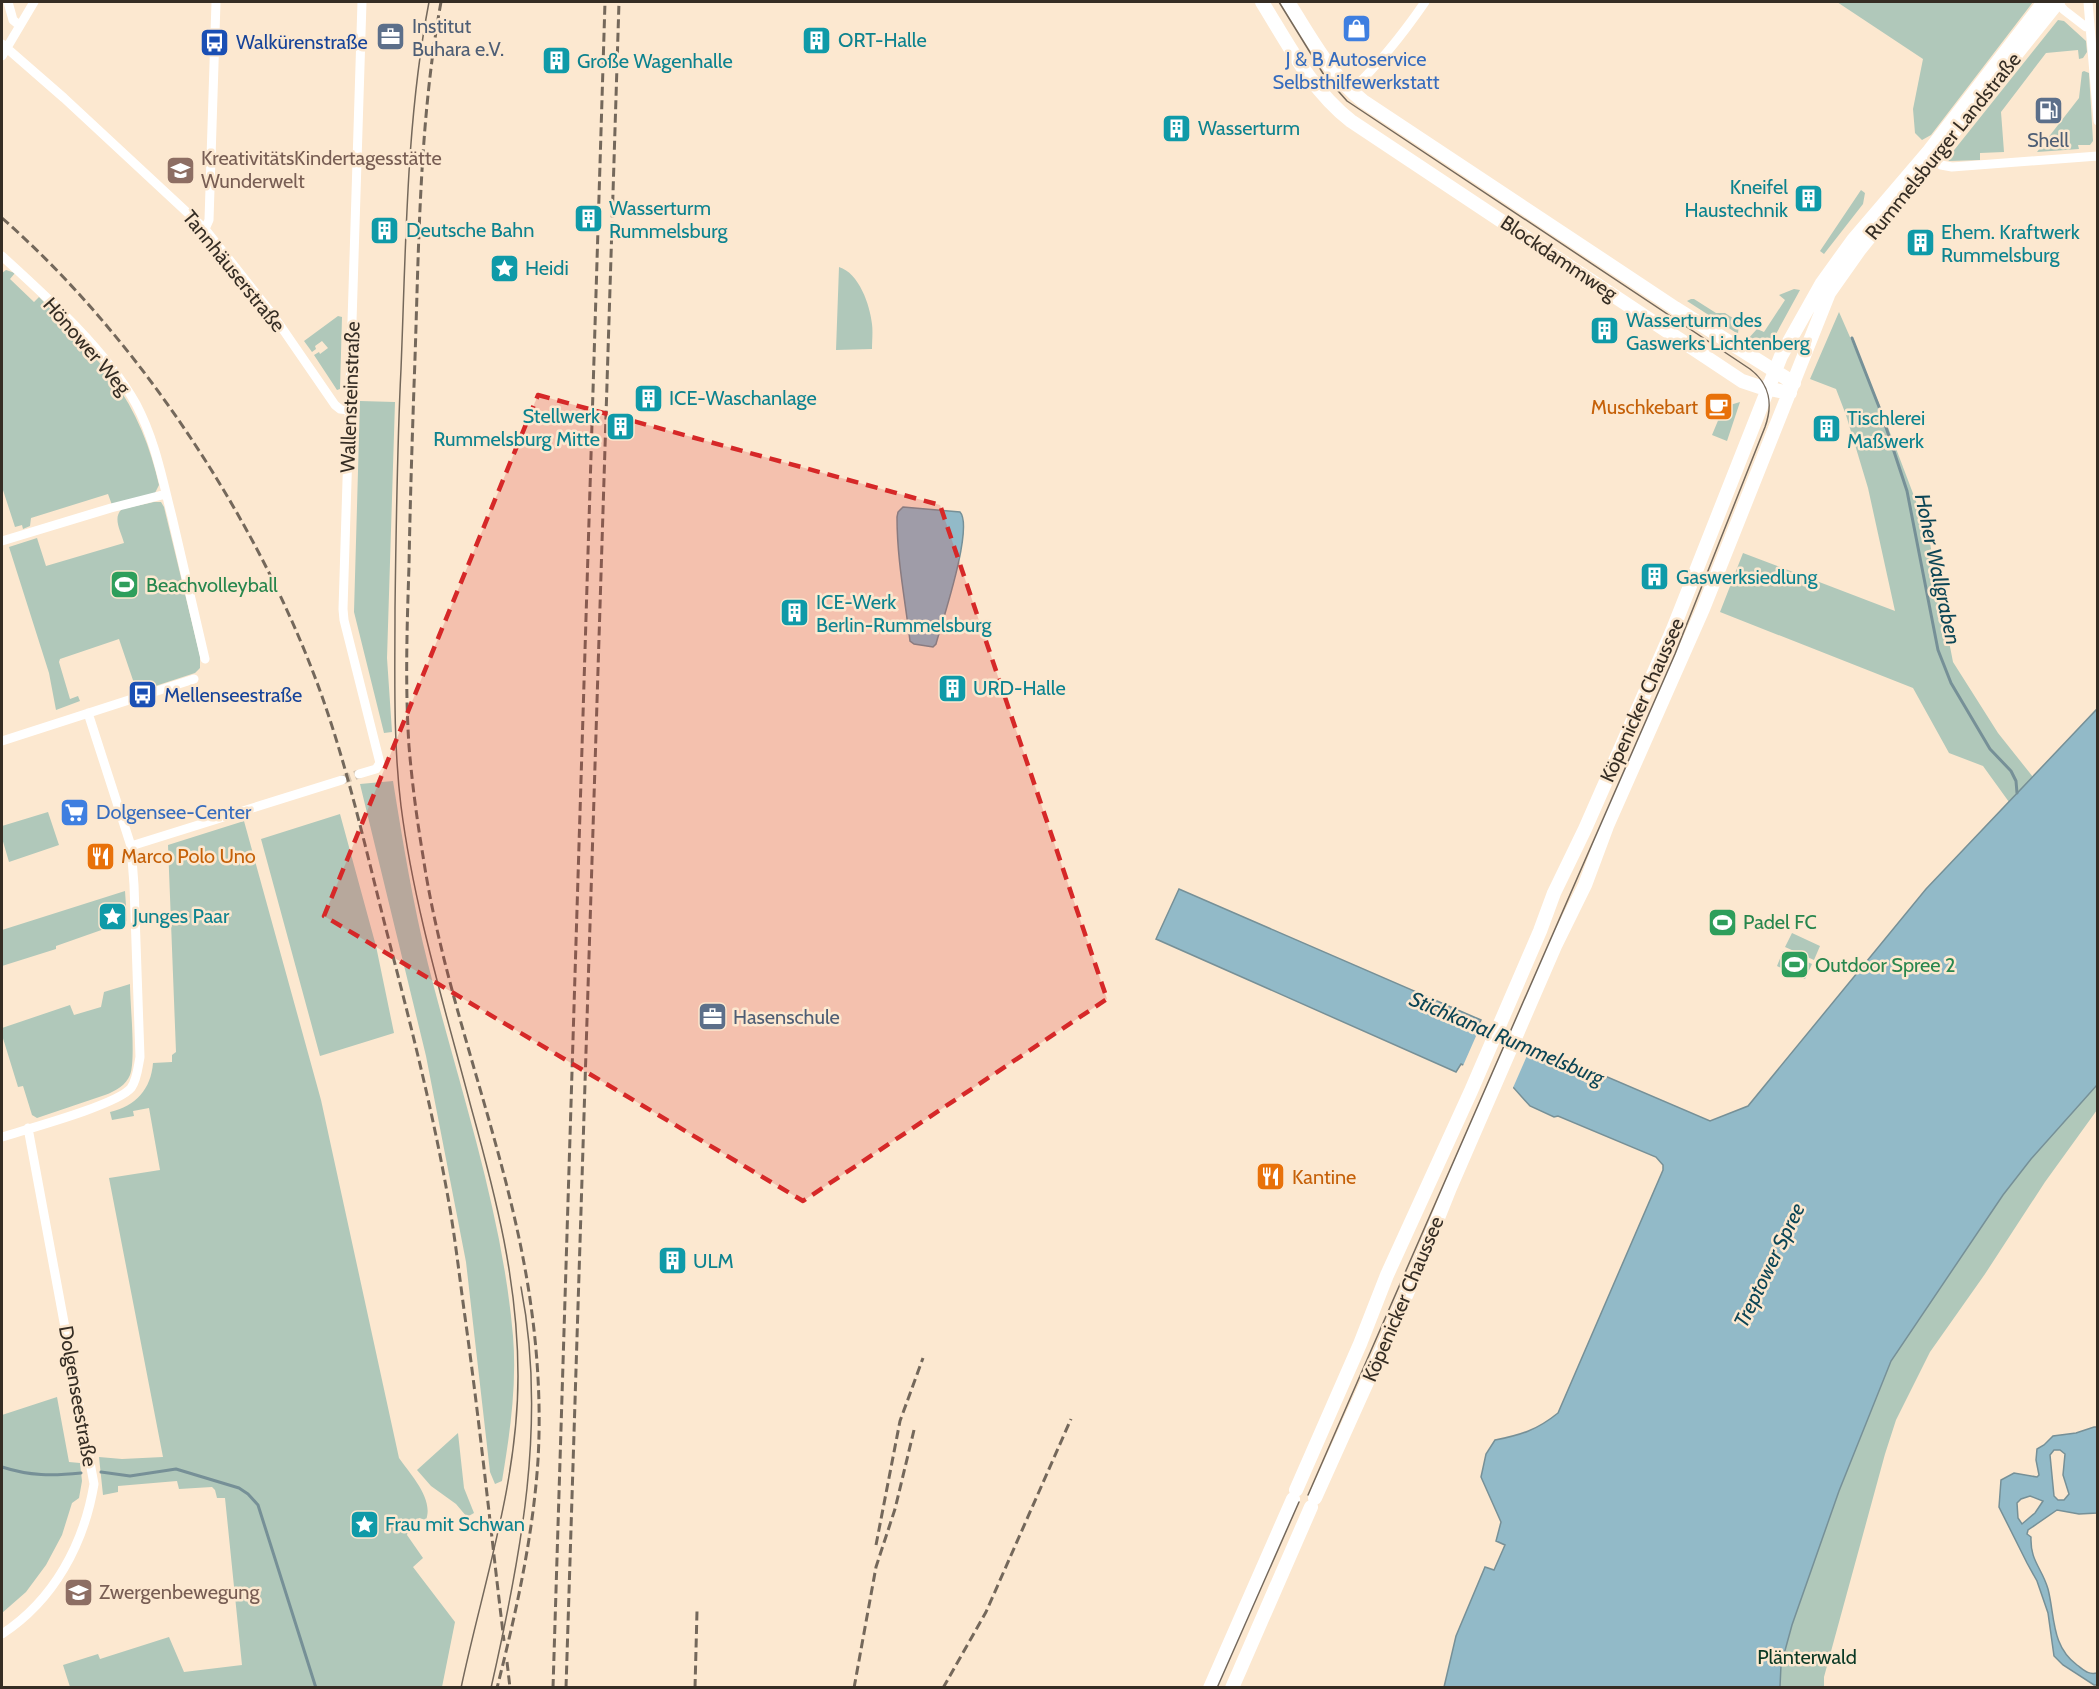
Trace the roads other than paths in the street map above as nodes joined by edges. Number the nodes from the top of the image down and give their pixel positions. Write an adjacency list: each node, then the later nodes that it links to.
1 (8, 2): 11 (street)
2 (34, 2): 11 (street)
3 (216, 2): 19 (street)
4 (362, 2): 25 (street, Wallensteinstraße)
5 (1262, 2): 15 (main road, Blockdammweg)
6 (1288, 2): 14 (main road, Blockdammweg)
7 (1425, 2): 14 (street)
8 (2044, 2): 21 (main road, Rummelsburger Landstraße)
9 (2058, 2): 12 (street); 18 (main road, Rummelsburger Landstraße)
10 (2088, 2): 12 (street)
11 (19, 25): 13 (street)
12 (2090, 28): 16 (street)
13 (3, 49): 19 (street, Tannhäuserstraße)
14 (1351, 91): 15 (main road); 22 (main road, Blockdammweg)
15 (1335, 108): 24 (main road, Blockdammweg)
16 (2097, 121)
17 (2097, 156): 18 (street)
18 (1933, 160): 21 (main road, Rummelsburger Landstraße)
19 (205, 229): 25 (street, Tannhäuserstraße)
20 (4, 262): 26 (street, Hönower Weg)
21 (1826, 288): 22 (main road, Köpenicker Chaussee); 23 (main road, Köpenicker Chaussee)
22 (1774, 371): 23 (main road, Blockdammweg); 24 (main road, Köpenicker Chaussee)
23 (1792, 388): 24 (main road, Blockdammweg); 39 (main road, Köpenicker Chaussee)
24 (1767, 389): 38 (main road, Köpenicker Chaussee)
25 (349, 410): 32 (street, Wallensteinstraße)
26 (166, 494): 27 (street); 28 (street, Hönower Weg)
27 (2, 542)
28 (205, 659)
29 (194, 679): 30 (street)
30 (88, 713): 31 (street); 34 (street)
31 (2, 741)
32 (359, 774)
33 (342, 780): 34 (street)
34 (131, 846): 35 (street)
35 (28, 1128): 36 (street); 37 (street, Dolgenseestraße)
36 (2, 1137)
37 (2, 1634)
38 (1210, 1688)
39 (1232, 1688)

